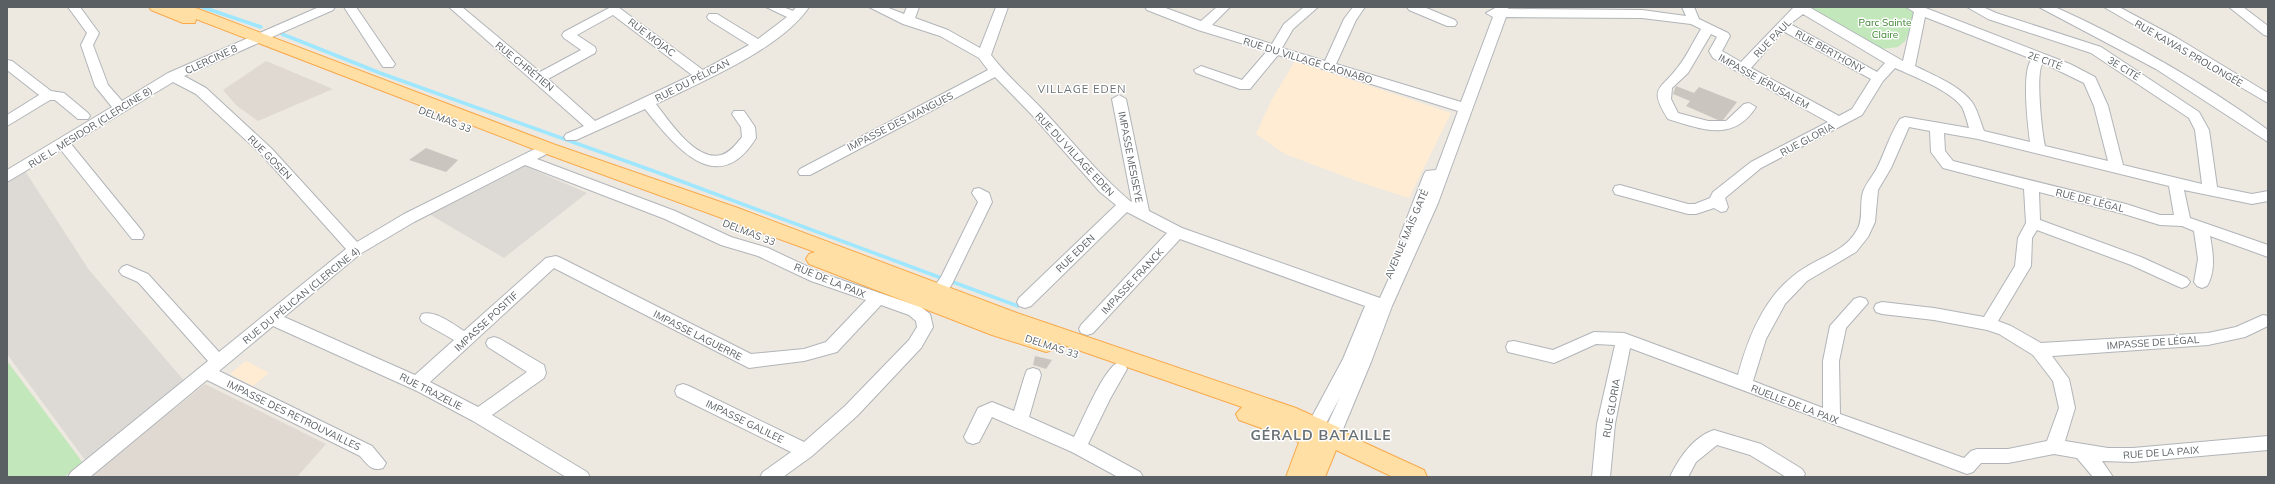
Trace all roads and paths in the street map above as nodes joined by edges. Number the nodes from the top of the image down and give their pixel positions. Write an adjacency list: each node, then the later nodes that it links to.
1 (74, 7): 58 (street)
2 (157, 7): 37 (main road, DELMAS 33)
3 (179, 7): 37 (main road, DELMAS 33)
4 (294, 7): 29 (street)
5 (329, 7): 29 (street, CLERCINE 8)
6 (350, 7): 44 (street)
7 (455, 7): 52 (street, RUE CHRÉTIEN)
8 (772, 7): 26 (street)
9 (875, 7): 31 (street, RUE DU VILLAGE EDEN)
10 (913, 7): 31 (street)
11 (1002, 7): 40 (street)
12 (1151, 7): 34 (street, RUE DU VILLAGE CAONABO)
13 (1224, 7): 34 (street)
14 (1312, 7): 39 (street)
15 (1359, 7): 45 (street)
16 (1413, 7): 32 (street)
17 (1581, 7): 27 (street)
18 (1688, 7): 30 (street)
19 (1973, 7): 79 (street, 3E CITÉ)
20 (2046, 7): 69 (street, 3E CITÉ)
21 (2235, 7): 36 (street)
22 (1801, 8): 33 (street, RUE PAUL); 42 (street)
23 (2114, 8): 56 (street, RUE KAWAS PROLONGÉE)
24 (1916, 9): 41 (street, 2E CITÉ); 46 (street)
25 (1497, 10): 27 (street); 60 (street, AVENUE MAÏS GATÉ)
26 (799, 11): 38 (street, RUE DU PÉLICAN)
27 (1598, 14): 30 (street)
28 (713, 17): 38 (street)
29 (304, 18): 37 (street, CLERCINE 8)
30 (1694, 20): 35 (street, IMPASSE JÉRUSALEM)
31 (907, 21): 40 (street, RUE DU VILLAGE EDEN)
32 (1451, 23)
33 (1782, 25): 47 (street, RUE PAUL); 53 (street, RUE BERTHONY)
34 (1202, 27): 39 (street, RUE DU VILLAGE CAONABO)
35 (1708, 28): 47 (street, IMPASSE JÉRUSALEM); 59 (street)
36 (2268, 32)
37 (254, 39): 50 (street, CLERCINE 8); 72 (main road, DELMAS 33)
38 (759, 45): 51 (street, RUE DU PÉLICAN)
39 (1274, 51): 45 (street, RUE DU VILLAGE CAONABO); 48 (street)
40 (984, 55): 49 (street, RUE DU VILLAGE EDEN)
41 (2041, 59): 71 (street); 73 (street, 2E CITÉ)
42 (1894, 62): 46 (street); 53 (street, RUE GLORIA)
43 (7, 64): 54 (street)
44 (388, 64)
45 (1328, 66): 60 (street, RUE DU VILLAGE CAONABO)
46 (1908, 67): 67 (street)
47 (1742, 69): 64 (street, IMPASSE JÉRUSALEM)
48 (1201, 70)
49 (996, 71): 74 (street, IMPASSE DES MANGUES); 82 (street, RUE DU VILLAGE EDEN)
50 (173, 76): 58 (street, RUE L. MESIDOR (CLERCINE 8)); 89 (street, RUE GOSEN)
51 (702, 76): 52 (street, RUE MOJAC); 57 (street, RUE DU PÉLICAN)
52 (540, 78): 65 (street, RUE CHRÉTIEN)
53 (1878, 78): 64 (street, RUE GLORIA)
54 (48, 95): 62 (street); 63 (street)
55 (1119, 99): 83 (street, IMPASSE MESISEYE)
56 (2268, 99)
57 (647, 102): 61 (street); 65 (street, RUE DU PÉLICAN)
58 (120, 107): 70 (street, RUE L. MESIDOR (CLERCINE 8))
59 (1749, 107)
60 (1463, 108): 99 (street, AVENUE MAÏS GATÉ)
61 (739, 114)
62 (83, 116)
63 (7, 120)
64 (1839, 122): 78 (street, RUE GLORIA)
65 (593, 127): 68 (street, RUE DU PÉLICAN)
66 (1936, 128): 67 (street); 77 (street, RUE DE LÉGAL); 115 (street)
67 (1975, 134): 71 (street)
68 (571, 136)
69 (2268, 137)
70 (63, 143): 75 (street, RUE L. MESIDOR (CLERCINE 8)); 88 (street)
71 (2039, 149): 73 (street)
72 (536, 153): 89 (street, RUE DU PÉLICAN (CLERCINE 4)); 95 (main road, DELMAS 33); 96 (street, RUE DE LA PAIX); 112 (main road, DELMAS 33)
73 (2117, 169): 76 (street)
74 (805, 172)
75 (7, 177)
76 (2175, 182): 79 (street); 84 (street)
77 (2031, 185): 84 (street, RUE DE LÉGAL); 85 (street)
78 (1620, 190)
79 (2210, 191): 81 (street)
80 (979, 193): 95 (street)
81 (2268, 196)
82 (1125, 205): 83 (street, RUE DU VILLAGE EDEN); 97 (street, RUE EDEN)
83 (1142, 214): 87 (street, RUE DU VILLAGE EDEN)
84 (2183, 221): 86 (street, RUE DE LÉGAL)
85 (2033, 223): 93 (street); 104 (street)
86 (2200, 228): 90 (street, RUE DE LÉGAL); 94 (street)
87 (1177, 232): 99 (street, RUE DU VILLAGE EDEN); 105 (street, IMPASSE FRANCK)
88 (136, 235)
89 (355, 250): 101 (street, RUE DU PÉLICAN (CLERCINE 4))
90 (2268, 251)
91 (556, 262): 96 (street, IMPASSE LAGUERRE); 106 (street, IMPASSE POSITIF)
92 (127, 271): 111 (street)
93 (2182, 282)
94 (2202, 282)
95 (939, 291): 121 (main road, DELMAS 33)
96 (877, 299): 125 (street, RUE DE LA PAIX)
97 (1025, 302)
98 (1860, 303): 118 (street)
99 (1379, 305): 121 (street, AVENUE MAÏS GATÉ)
100 (1882, 308): 104 (street)
101 (274, 318): 111 (street, RUE DU PÉLICAN (CLERCINE 4)); 114 (street, RUE TRAZELIE)
102 (428, 318): 106 (street)
103 (2263, 321): 110 (street, IMPASSE DE LÉGAL)
104 (1988, 324): 110 (street)
105 (1087, 329)
106 (466, 339): 114 (street, IMPASSE POSITIF)
107 (1624, 339): 109 (street, RUELLE DE LA PAIX); 115 (street, RUELLE DE LA PAIX); 137 (street, RUE GLORIA)
108 (494, 343): 117 (street)
109 (1514, 347)
110 (2039, 350): 124 (street)
111 (212, 366): 127 (street, IMPASSE DES RETROUVAILLES); 131 (street, RUE DU PÉLICAN (CLERCINE 4))
112 (1119, 369): 121 (main road, DELMAS 33); 123 (street)
113 (1033, 375): 119 (street)
114 (417, 383): 117 (street, RUE TRAZELIE)
115 (1744, 384): 118 (street, RUELLE DE LA PAIX)
116 (683, 391): 125 (street, IMPASSE GALILEE)
117 (478, 416): 132 (street, RUE TRAZELIE)
118 (1832, 418): 128 (street, RUELLE DE LA PAIX)
119 (1019, 421): 120 (street); 123 (street)
120 (973, 437)
121 (1326, 437): 134 (main road, AVENUE MAÏS GATÉ); 135 (main road, AVENUE MAÏS GATÉ); 136 (main road, DELMAS 33)
122 (2268, 442): 126 (street, RUE DE LA PAIX)
123 (1078, 447): 133 (street)
124 (2054, 448): 126 (street, RUE DE LA PAIX); 128 (street, RUE DE LA PAIX)
125 (806, 451): 130 (street, RUE DE LA PAIX)
126 (2083, 452): 139 (street)
127 (377, 463)
128 (1968, 472)
129 (1796, 474): 138 (street)
130 (780, 475)
131 (77, 477)
132 (581, 477)
133 (1134, 477)
134 (1297, 477)
135 (1314, 477)
136 (1416, 477)
137 (1601, 477)
138 (1679, 477)
139 (2104, 477)

